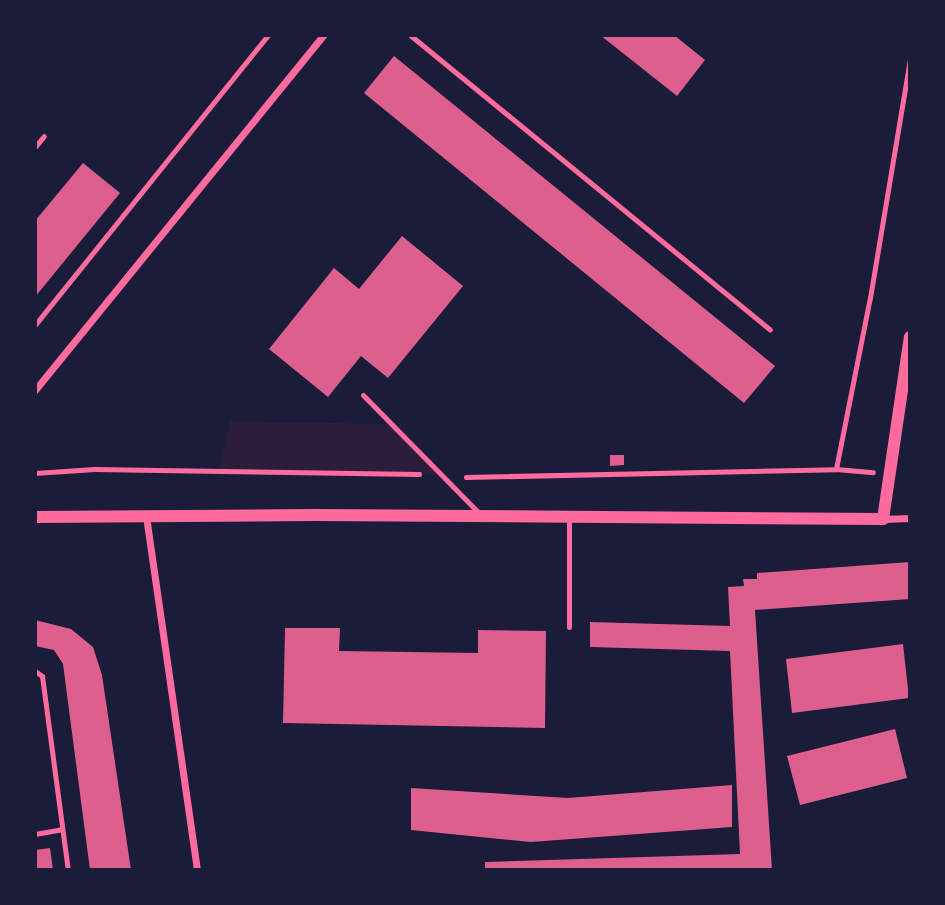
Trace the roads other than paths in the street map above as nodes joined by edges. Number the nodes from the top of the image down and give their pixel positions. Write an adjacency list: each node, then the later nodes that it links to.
1 (324, 35): 7 (street)
2 (410, 35): 5 (lane)
3 (44, 136): 4 (lane)
4 (35, 147)
5 (770, 330)
6 (910, 337): 13 (street)
7 (35, 390)
8 (363, 395): 10 (lane)
9 (146, 516): 10 (street); 11 (street); 20 (street)
10 (482, 516): 12 (street)
11 (35, 517)
12 (569, 517): 13 (street); 15 (lane)
13 (883, 519): 14 (street)
14 (910, 519)
15 (569, 627)
16 (35, 671): 17 (lane)
17 (62, 829): 18 (lane); 19 (lane)
18 (35, 834)
19 (68, 870)
20 (197, 870)

